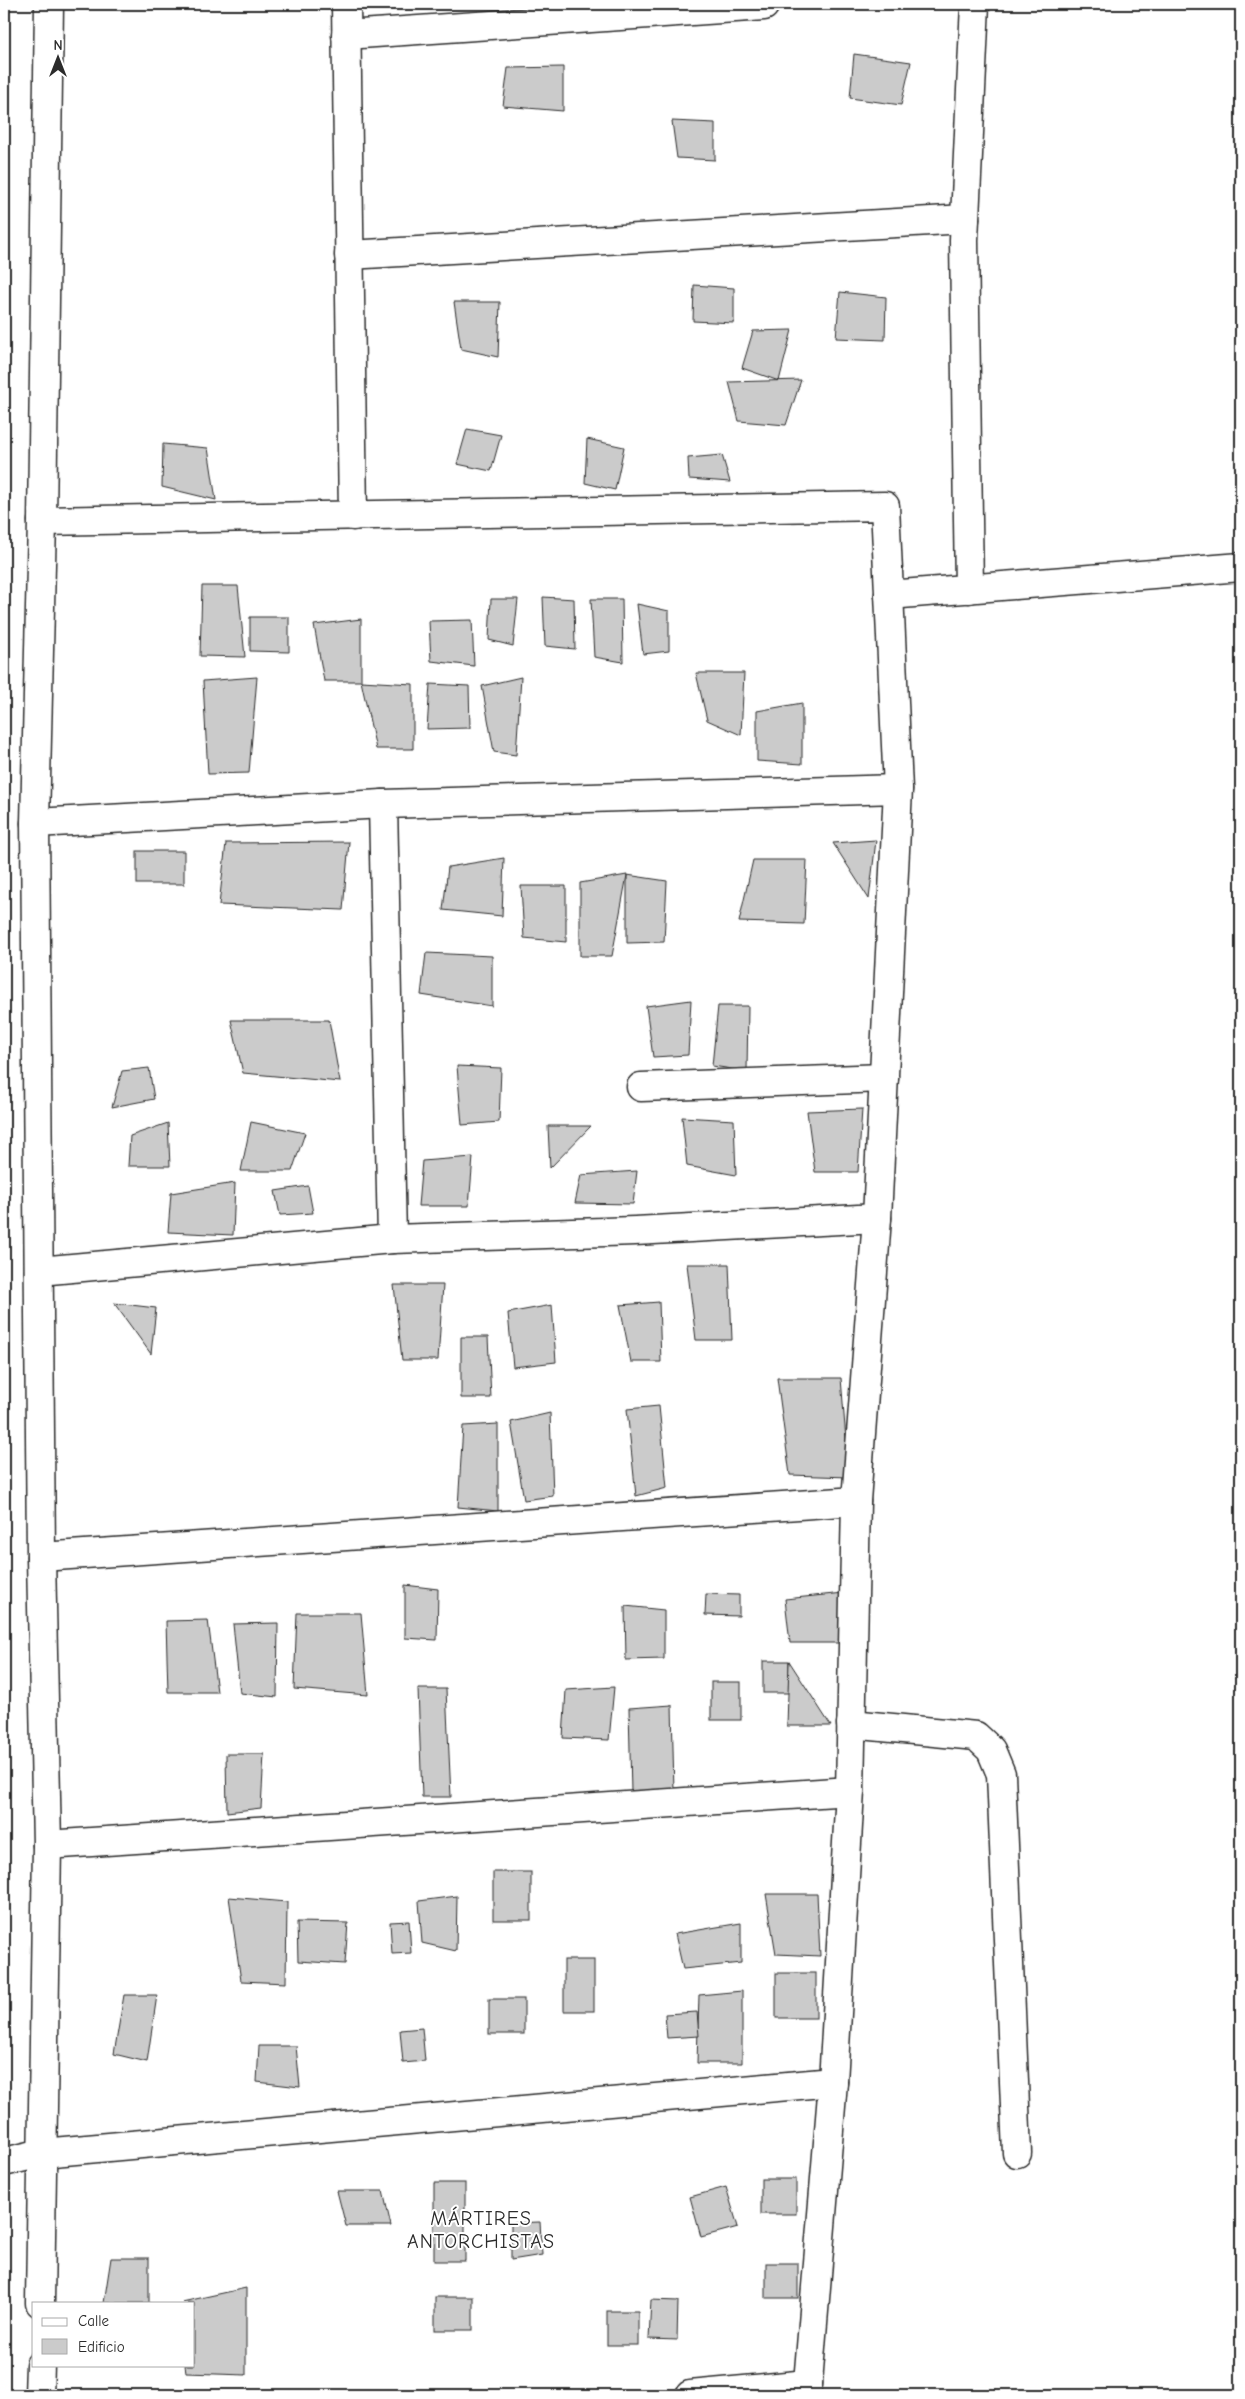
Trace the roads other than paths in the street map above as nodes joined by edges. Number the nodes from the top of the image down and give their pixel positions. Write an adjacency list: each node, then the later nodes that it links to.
1 (49, 4): 9 (street)
2 (346, 4): 5 (street)
3 (764, 4): 5 (street)
4 (976, 4): 6 (street)
5 (346, 35): 7 (street)
6 (965, 219): 7 (street); 11 (street)
7 (350, 255): 8 (street)
8 (353, 516): 9 (street); 12 (street)
9 (42, 522): 15 (street)
10 (1241, 567): 11 (street)
11 (970, 589): 12 (street)
12 (889, 595): 13 (street)
13 (898, 789): 14 (street); 16 (street)
14 (383, 804): 15 (street); 19 (street)
15 (35, 824): 20 (street)
16 (884, 1078): 17 (street); 18 (street)
17 (641, 1087)
18 (877, 1218): 19 (street); 21 (street)
19 (392, 1239): 20 (street)
20 (39, 1271): 22 (street)
21 (856, 1501): 22 (street); 23 (street)
22 (41, 1557): 25 (street)
23 (851, 1724): 24 (street); 28 (street)
24 (850, 1791): 25 (street); 26 (street)
25 (47, 1845): 27 (street)
26 (832, 2082): 27 (street); 32 (street)
27 (42, 2153): 29 (street); 30 (street)
28 (1017, 2153)
29 (4, 2162)
30 (40, 2302)
31 (40, 2366): 33 (street)
32 (807, 2390): 34 (street)
33 (40, 2395)
34 (690, 2395)

